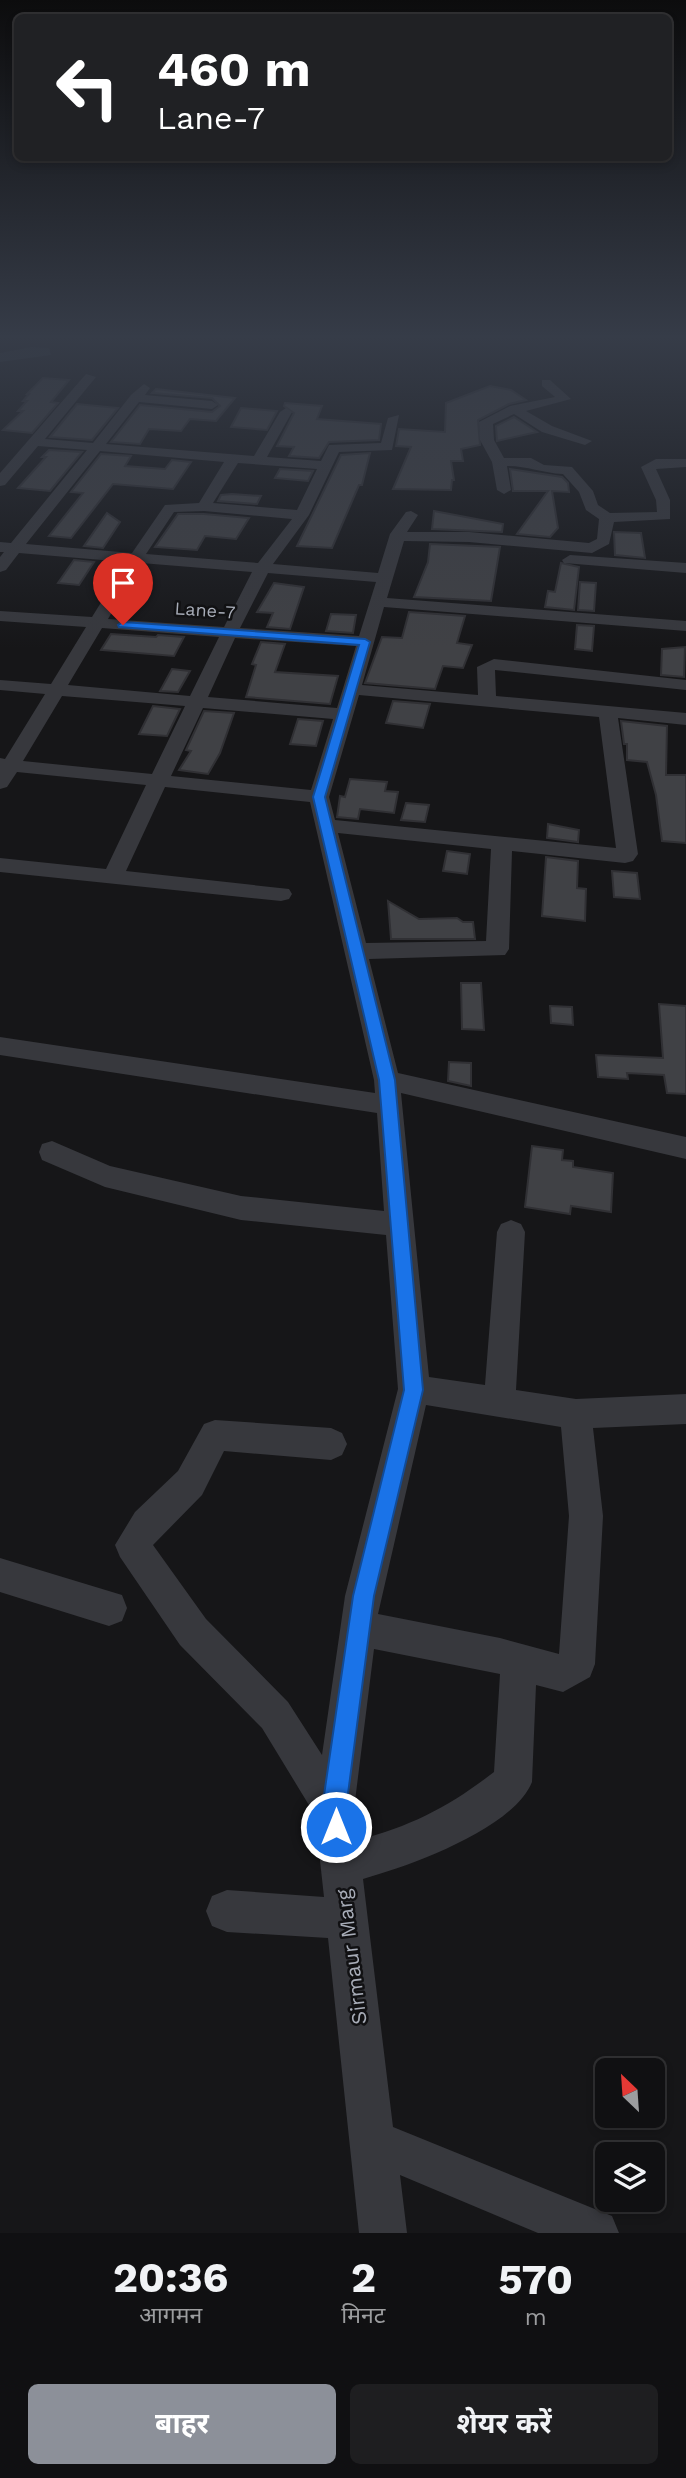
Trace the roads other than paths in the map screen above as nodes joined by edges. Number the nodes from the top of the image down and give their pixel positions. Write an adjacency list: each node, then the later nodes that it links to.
1 (37, 439): 6 (street)
2 (104, 439): 7 (street)
3 (270, 439): 9 (street)
4 (391, 439): 12 (street)
5 (487, 439): 10 (street)
6 (35, 442): 7 (street); 13 (street)
7 (97, 448): 8 (street); 20 (street)
8 (233, 459): 9 (street); 15 (street)
9 (258, 460): 12 (street)
10 (499, 463): 14 (street); 19 (street)
11 (686, 463): 17 (street)
12 (325, 466): 16 (street)
13 (0, 482)
14 (504, 490)
15 (204, 507): 16 (street); 22 (street)
16 (302, 515): 24 (street)
17 (665, 516): 18 (street); 19 (street)
18 (686, 517)
19 (607, 518): 21 (street)
20 (7, 547): 22 (street); 23 (street)
21 (394, 552): 24 (street); 25 (street); 28 (street); 30 (street, Sirmaur Marg)
22 (136, 558): 24 (street); 27 (street)
23 (0, 567)
24 (263, 567): 29 (street)
25 (686, 568)
26 (0, 616): 27 (street, Lane-7)
27 (96, 623): 29 (street, Lane-7); 33 (street)
28 (686, 626)
29 (229, 633): 30 (street, Lane-7); 34 (street)
30 (365, 642): 35 (street, Sirmaur Marg)
31 (0, 685): 33 (street)
32 (686, 685): 36 (street)
33 (57, 690): 34 (street); 39 (street)
34 (199, 701): 35 (street); 40 (street)
35 (348, 701): 36 (street); 42 (street, Sirmaur Marg)
36 (487, 703): 37 (street)
37 (608, 713): 38 (street); 43 (street)
38 (686, 719)
39 (5, 765): 40 (street); 41 (street)
40 (159, 781): 42 (street); 45 (street)
41 (0, 783)
42 (323, 811): 43 (street); 47 (street, Sirmaur Marg)
43 (502, 843): 47 (street)
44 (0, 865): 45 (street)
45 (113, 876): 46 (street)
46 (281, 894)
47 (356, 951): 49 (street, Sirmaur Marg)
48 (0, 1045): 49 (street)
49 (388, 1093): 50 (street); 52 (street, Sirmaur Marg)
50 (686, 1148)
51 (52, 1153): 52 (street)
52 (399, 1224): 54 (street, Sirmaur Marg)
53 (511, 1232): 55 (street)
54 (414, 1390): 55 (street); 61 (street, Sirmaur Marg)
55 (499, 1403): 57 (street)
56 (686, 1409): 57 (street)
57 (576, 1414): 62 (street)
58 (331, 1444): 63 (street)
59 (0, 1575): 60 (street)
60 (109, 1608)
61 (359, 1628): 62 (street); 63 (street, Sirmaur Marg)
62 (519, 1661): 64 (street)
63 (334, 1809): 64 (street, Sirmaur Marg)
64 (341, 1865): 66 (street, Sirmaur Marg)
65 (227, 1911): 66 (street)
66 (347, 1919): 67 (street, Sirmaur Marg)
67 (373, 2141): 68 (street); 69 (street, Sirmaur Marg)
68 (536, 2221): 70 (street)
69 (383, 2233)
70 (595, 2233)

